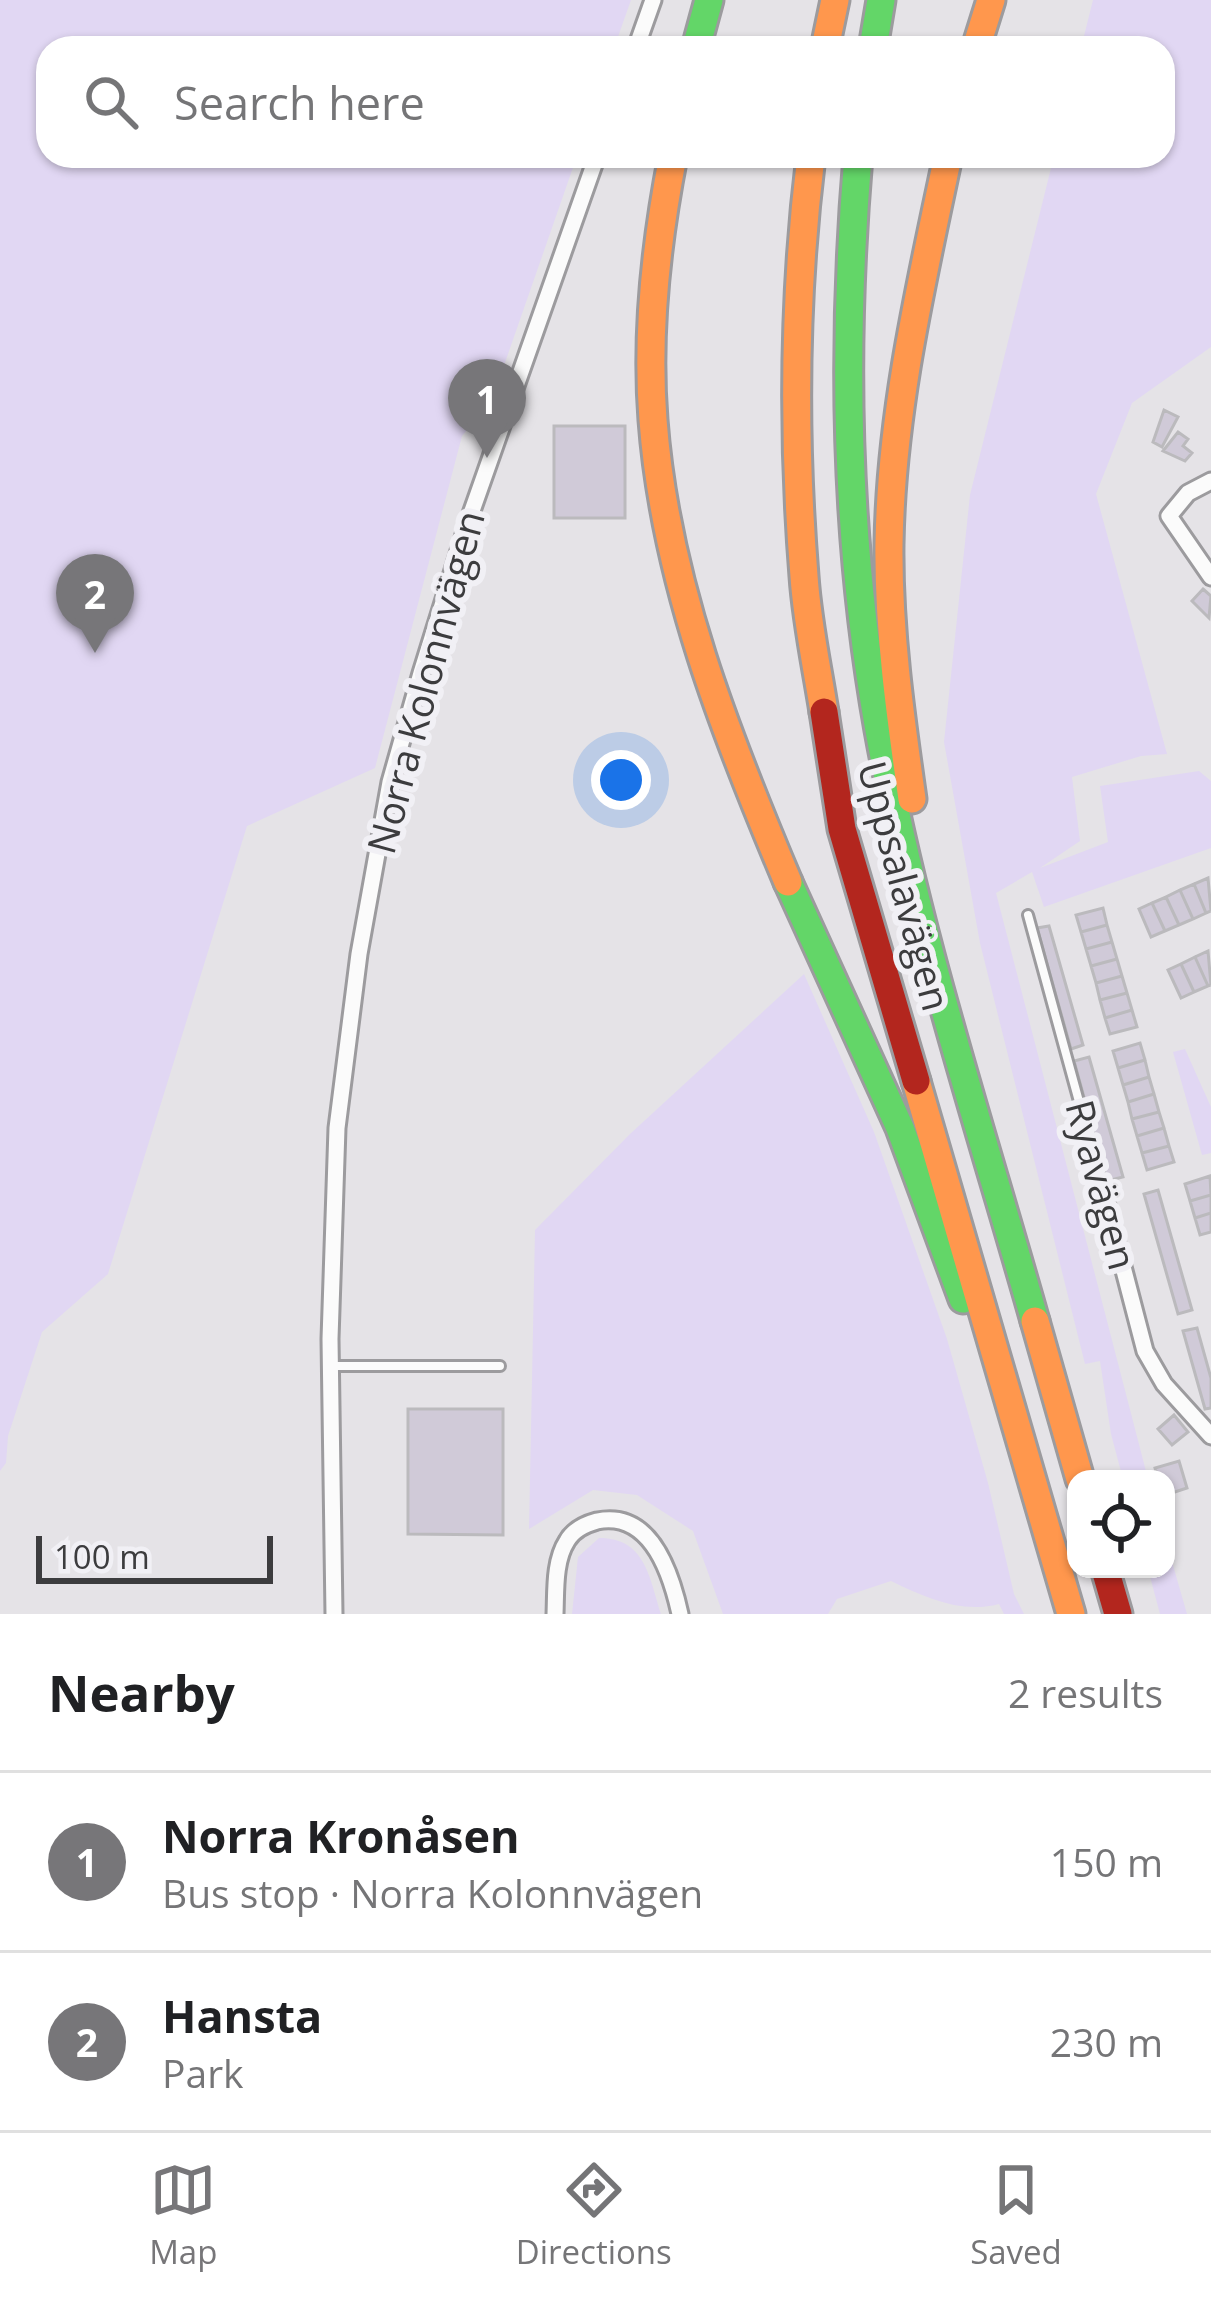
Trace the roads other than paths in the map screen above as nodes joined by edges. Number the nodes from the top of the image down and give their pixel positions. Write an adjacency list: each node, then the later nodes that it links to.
1 (653, 0): 6 (street)
2 (709, 0): 7 (highway)
3 (835, 0): 8 (highway)
4 (881, 0): 9 (highway)
5 (988, 0): 10 (highway)
6 (640, 36)
7 (699, 36)
8 (828, 36)
9 (875, 36)
10 (978, 36)
11 (593, 168): 21 (street, Norra Kolonnvägen)
12 (671, 168): 25 (highway)
13 (810, 168): 25 (highway, Uppsalavägen)
14 (856, 168): 19 (highway, Uppsalavägen)
15 (946, 168): 19 (highway)
16 (1211, 481): 17 (street)
17 (1211, 577)
18 (1028, 915): 20 (lane, Ryavägen)
19 (938, 975): 24 (highway, Uppsalavägen)
20 (1104, 1194): 23 (street, Ryavägen)
21 (331, 1366): 22 (lane); 27 (street, Norra Kolonnvägen)
22 (500, 1366)
23 (1211, 1436)
24 (1077, 1470)
25 (1047, 1532): 30 (highway, Uppsalavägen)
26 (1108, 1578): 31 (highway)
27 (334, 1614)
28 (555, 1614): 29 (street)
29 (680, 1614)
30 (1072, 1614)
31 (1118, 1614)

